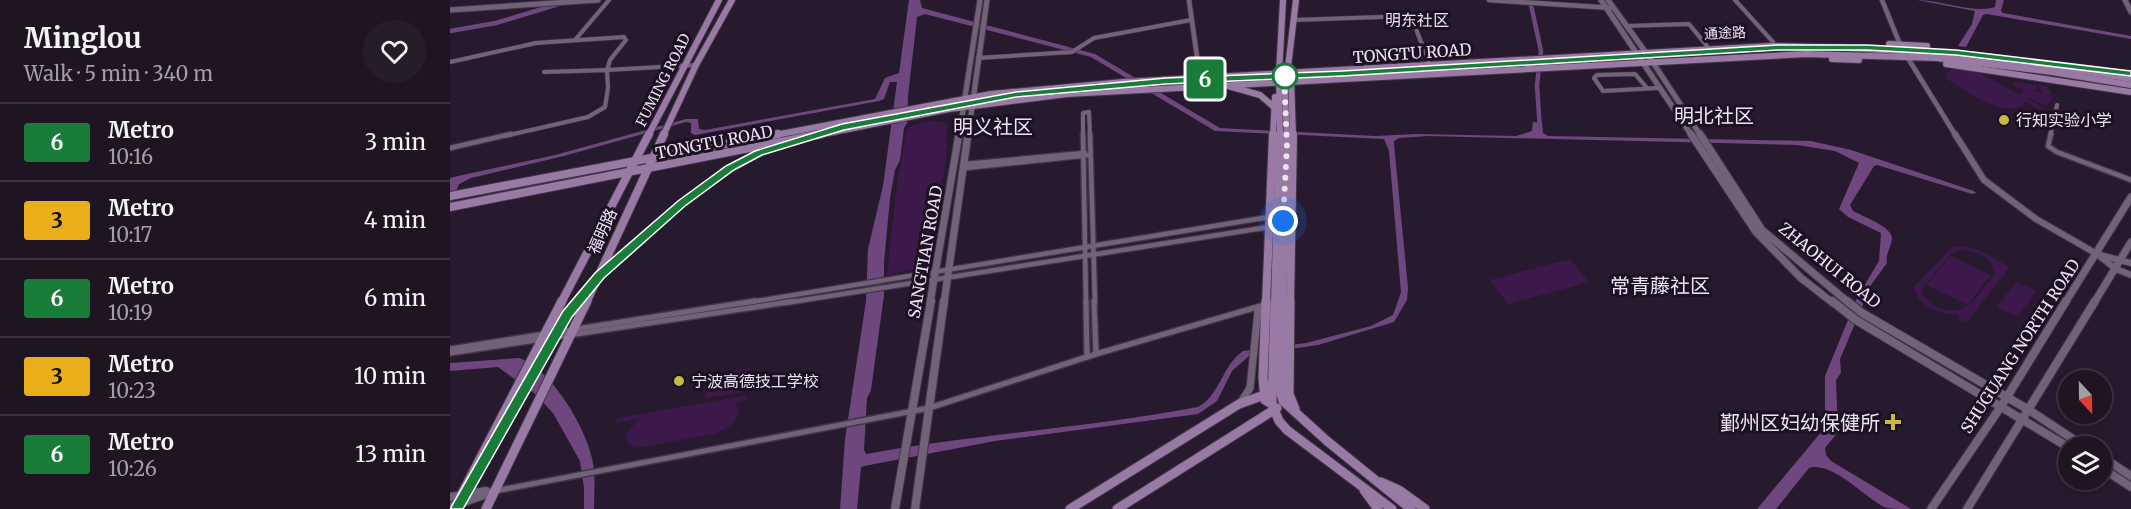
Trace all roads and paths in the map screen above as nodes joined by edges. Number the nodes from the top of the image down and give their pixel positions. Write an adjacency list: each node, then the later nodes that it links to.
1 (598, 0): 15 (main road)
2 (609, 0): 26 (street)
3 (719, 0): 39 (main road, FUMING ROAD)
4 (732, 0): 38 (main road, 福明路)
5 (980, 0): 23 (main road, SANGTIAN ROAD)
6 (987, 0): 23 (main road, SANGTIAN ROAD)
7 (1189, 0): 21 (street)
8 (1283, 0): 44 (main road)
9 (1296, 0): 22 (main road)
10 (1490, 0): 18 (street)
11 (1601, 0): 18 (main road, ZHAOHUI ROAD)
12 (1882, 0): 31 (street)
13 (1736, 1): 27 (street)
14 (552, 2): 15 (main road); 16 (main road)
15 (574, 2)
16 (512, 3): 19 (main road)
17 (2128, 3): 20 (main road)
18 (1609, 5): 24 (main road, ZHAOHUI ROAD); 30 (main road, ZHAOHUI ROAD)
19 (450, 8)
20 (2131, 12)
21 (1191, 20): 33 (street); 45 (street)
22 (1294, 20): 35 (street); 44 (main road)
23 (980, 22): 25 (main road, SANGTIAN ROAD)
24 (1626, 26): 28 (street); 29 (main road, ZHAOHUI ROAD)
25 (979, 33): 33 (main road, SANGTIAN ROAD); 53 (main road, SANGTIAN ROAD)
26 (575, 40): 34 (street); 40 (street)
27 (1773, 42): 28 (main road, 通途路); 31 (main road, 通途路)
28 (1707, 46): 29 (main road, 通途路)
29 (1645, 51): 30 (main road, TONGTU ROAD); 31 (main road, TONGTU ROAD); 36 (main road, ZHAOHUI ROAD)
30 (1634, 52): 32 (main road, TONGTU ROAD); 37 (main road, ZHAOHUI ROAD)
31 (1905, 53): 36 (main road, 通途路); 43 (main road, 通途路); 46 (main road, TONGTU ROAD); 48 (main road, TONGTU ROAD); 51 (main road, 通途路); 80 (street)
32 (1552, 56): 35 (main road); 35 (main road, TONGTU ROAD)
33 (978, 58): 52 (main road, SANGTIAN ROAD)
34 (450, 62)
35 (1429, 63): 44 (main road, TONGTU ROAD)
36 (1653, 63): 37 (main road, 通途路); 59 (main road, ZHAOHUI ROAD)
37 (1642, 64): 41 (main road, 通途路); 41 (main road); 50 (main road, ZHAOHUI ROAD)
38 (696, 65): 39 (street); 65 (main road, 福明路)
39 (683, 66): 40 (street); 66 (main road, FUMING ROAD)
40 (607, 70): 42 (street); 61 (street)
41 (1528, 70): 44 (main road, 通途路)
42 (543, 72)
43 (2131, 75)
44 (1284, 76): 45 (main road, TONGTU ROAD); 47 (main road, TONGTU ROAD); 57 (main road); 58 (main road); 58 (main road)
45 (1200, 78): 52 (main road, TONGTU ROAD)
46 (2131, 80)
47 (1215, 84): 54 (main road, TONGTU ROAD); 57 (main road)
48 (2131, 85)
49 (1647, 88): 49 (street); 50 (street)
50 (1658, 88): 59 (main road, ZHAOHUI ROAD)
51 (2131, 92)
52 (974, 96): 53 (main road, TONGTU ROAD); 54 (main road, SANGTIAN ROAD)
53 (965, 98): 56 (main road, SANGTIAN ROAD); 65 (main road, TONGTU ROAD)
54 (974, 105): 56 (main road, TONGTU ROAD); 67 (main road, SANGTIAN ROAD)
55 (2057, 105): 70 (street)
56 (964, 107): 68 (main road, TONGTU ROAD); 87 (main road, SANGTIAN ROAD)
57 (1274, 107): 58 (main road)
58 (1283, 121): 60 (main road); 60 (main road)
59 (1694, 132): 62 (main road, ZHAOHUI ROAD)
60 (1283, 145): 74 (main road); 93 (main road)
61 (450, 148)
62 (1706, 151): 89 (main road, ZHAOHUI ROAD); 89 (main road, ZHAOHUI ROAD)
63 (1084, 154): 64 (street); 64 (street); 67 (street); 78 (street)
64 (1090, 154): 77 (street)
65 (652, 157): 66 (main road, TONGTU ROAD); 68 (main road, 福明路)
66 (636, 160): 69 (main road, FUMING ROAD); 71 (main road, TONGTU ROAD)
67 (965, 166): 85 (main road, SANGTIAN ROAD)
68 (647, 169): 69 (main road, TONGTU ROAD); 90 (main road, 福明路)
69 (630, 172): 73 (main road, TONGTU ROAD); 91 (main road, 福明路)
70 (2131, 180)
71 (450, 196)
72 (2131, 197): 80 (main road, SHUGUANG NORTH ROAD)
73 (454, 206)
74 (1269, 217): 75 (main road); 77 (street)
75 (1269, 227): 79 (street); 88 (main road)
76 (2131, 242): 82 (main road)
77 (1093, 246): 78 (street); 79 (street)
78 (1085, 248): 81 (street); 85 (street)
79 (1094, 254): 81 (street); 95 (street)
80 (2097, 254): 82 (street); 84 (street); 98 (main road, SHUGUANG NORTH ROAD)
81 (1085, 256): 85 (street); 96 (street)
82 (2122, 259): 83 (street); 84 (main road)
83 (2131, 263)
84 (2116, 269): 86 (street); 101 (main road)
85 (949, 274): 87 (street); 100 (main road, SANGTIAN ROAD)
86 (2131, 275)
87 (936, 276): 90 (street); 90 (street); 102 (main road, SANGTIAN ROAD)
88 (1266, 305): 93 (main road); 95 (street); 99 (street)
89 (1856, 316): 98 (main road, ZHAOHUI ROAD)
90 (572, 333): 91 (street); 112 (main road, 福明路)
91 (543, 338): 92 (street); 94 (street); 113 (main road, 福明路)
92 (450, 349)
93 (1277, 349): 97 (main road); 97 (main road)
94 (450, 353)
95 (1096, 354): 96 (street)
96 (1087, 357): 100 (street)
97 (1276, 399): 99 (main road); 108 (main road); 110 (main road); 120 (main road)
98 (2004, 402): 101 (main road, ZHAOHUI ROAD); 103 (main road, ZHAOHUI ROAD); 125 (main road, SHUGUANG NORTH ROAD)
99 (1239, 404): 119 (main road)
100 (929, 408): 102 (street); 118 (main road, SANGTIAN ROAD)
101 (2029, 410): 103 (main road); 104 (main road, ZHAOHUI ROAD)
102 (913, 412): 112 (street); 117 (main road, SANGTIAN ROAD)
103 (2024, 418): 105 (main road, ZHAOHUI ROAD); 126 (main road)
104 (2068, 436)
105 (2058, 440)
106 (2112, 464): 109 (main road)
107 (2112, 475): 111 (main road)
108 (1369, 476): 123 (main road); 124 (main road)
109 (2131, 476)
110 (1360, 483): 121 (main road); 122 (main road)
111 (2131, 487)
112 (495, 490): 113 (main road); 115 (main road); 116 (main road, 福明路)
113 (462, 493): 114 (main road); 115 (main road, 福明路)
114 (450, 497)
115 (453, 507)
116 (486, 509)
117 (896, 509)
118 (915, 509)
119 (1070, 509)
120 (1117, 509)
121 (1378, 509)
122 (1392, 509)
123 (1411, 509)
124 (1425, 509)
125 (1931, 509)
126 (1967, 509)

